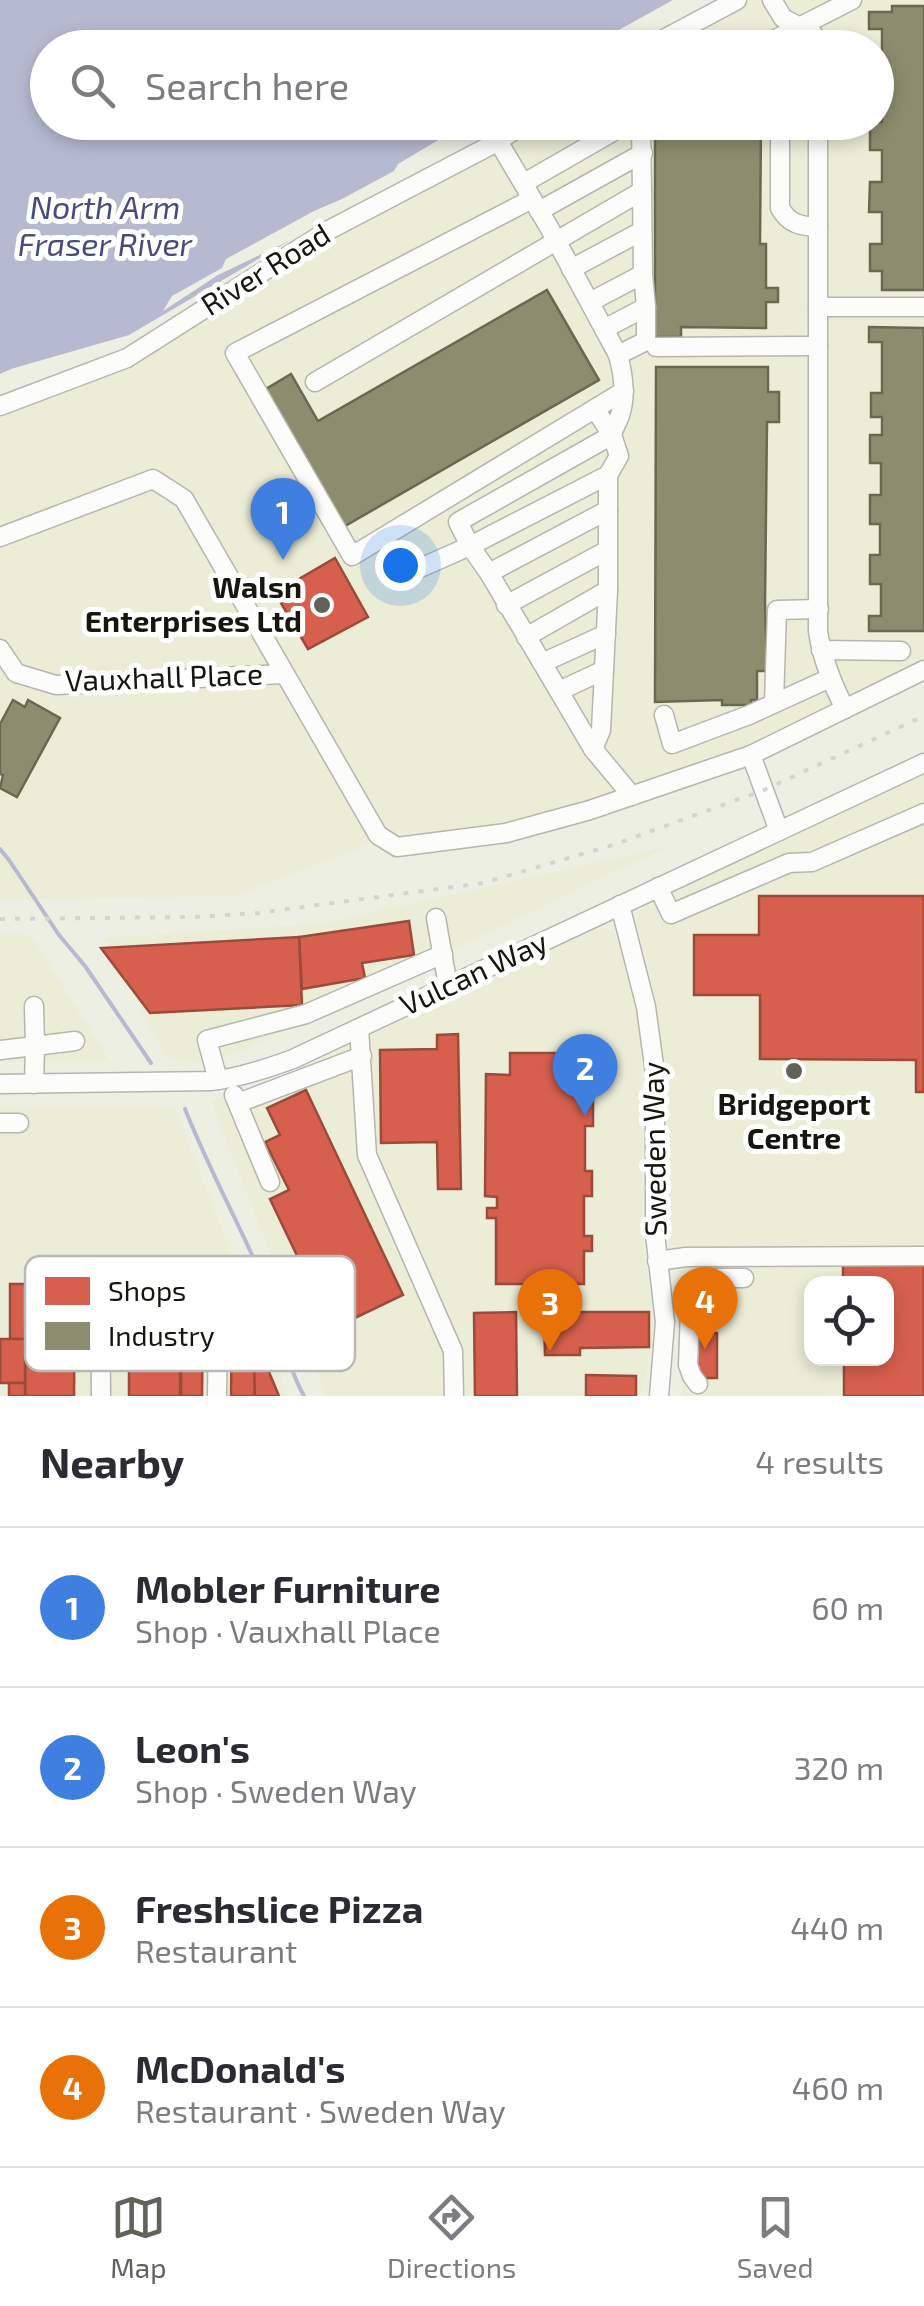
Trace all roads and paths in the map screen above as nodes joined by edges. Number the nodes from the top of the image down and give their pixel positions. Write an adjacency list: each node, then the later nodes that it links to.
1 (737, 0): 5 (street)
2 (772, 0): 4 (street)
3 (852, 0): 4 (street)
4 (801, 26): 6 (street); 7 (street)
5 (681, 30)
6 (795, 30)
7 (807, 30)
8 (607, 140): 15 (street)
9 (642, 140): 13 (street)
10 (780, 140): 16 (street)
11 (818, 140): 16 (street)
12 (498, 141): 15 (street); 31 (street, River Road)
13 (643, 153): 14 (street); 15 (street)
14 (642, 191): 17 (street); 18 (street)
15 (532, 198): 18 (street); 37 (street)
16 (818, 227): 24 (street)
17 (642, 231): 19 (street); 20 (street)
18 (556, 242): 19 (street); 29 (street)
19 (572, 269): 21 (street)
20 (643, 274): 21 (street); 22 (street)
21 (590, 302): 25 (street)
22 (646, 307): 25 (street); 28 (street)
23 (924, 307): 24 (street)
24 (818, 308): 27 (street)
25 (604, 329): 28 (street)
26 (656, 346): 27 (street)
27 (818, 346): 47 (street)
28 (618, 355): 30 (street)
29 (315, 382)
30 (624, 390): 32 (street); 33 (street)
31 (0, 406)
32 (595, 408): 33 (street); 34 (street)
33 (612, 435): 35 (street); 36 (street)
34 (516, 458): 36 (street); 37 (street)
35 (608, 475): 38 (street); 41 (street)
36 (530, 480): 39 (street)
37 (446, 500): 39 (street)
38 (608, 510): 42 (street); 43 (street)
39 (458, 522): 41 (street)
40 (0, 537): 56 (street, Vauxhall Place)
41 (470, 546): 43 (street); 44 (street)
42 (606, 551): 45 (street); 46 (street)
43 (489, 573): 46 (street)
44 (402, 576)
45 (608, 590): 48 (street); 49 (street)
46 (506, 606): 49 (street)
47 (819, 609): 51 (street); 59 (street)
48 (606, 634): 53 (street); 54 (street)
49 (526, 637): 53 (street)
50 (0, 649): 56 (street, Vauxhall Place)
51 (820, 650): 52 (street); 57 (street)
52 (900, 651)
53 (542, 662): 58 (street)
54 (604, 670): 58 (street); 62 (street)
55 (924, 670): 60 (street)
56 (283, 674): 65 (street, Vauxhall Place)
57 (830, 678): 59 (street); 60 (street)
58 (559, 691): 62 (street)
59 (774, 703): 61 (street)
60 (845, 709): 63 (street)
61 (664, 715)
62 (593, 748): 65 (street)
63 (751, 755): 65 (street); 67 (street)
64 (924, 763): 67 (street, Vulcan Way)
65 (632, 796)
66 (924, 813): 68 (street)
67 (777, 832): 68 (street); 69 (street, Vulcan Way)
68 (789, 862): 69 (street)
69 (658, 887): 70 (street, Vulcan Way)
70 (620, 905): 73 (street, Vulcan Way); 86 (street, Sweden Way)
71 (436, 918): 72 (street)
72 (442, 954): 73 (street); 80 (street)
73 (448, 986): 75 (street, Vulcan Way)
74 (34, 1006): 77 (street)
75 (360, 1028): 79 (street); 80 (street, Vulcan Way)
76 (74, 1041): 77 (street)
77 (35, 1046): 78 (street); 82 (street)
78 (0, 1050)
79 (362, 1056): 83 (street); 91 (street)
80 (223, 1080): 82 (street, Vulcan Way); 83 (street)
81 (0, 1084): 82 (street, Vulcan Way)
82 (34, 1084)
83 (238, 1104): 84 (street)
84 (270, 1182)
85 (924, 1256): 86 (street)
86 (657, 1262): 92 (street, Sweden Way)
87 (744, 1278): 89 (street)
88 (217, 1371): 90 (street)
89 (698, 1384)
90 (217, 1396)
91 (454, 1396)
92 (659, 1396)

